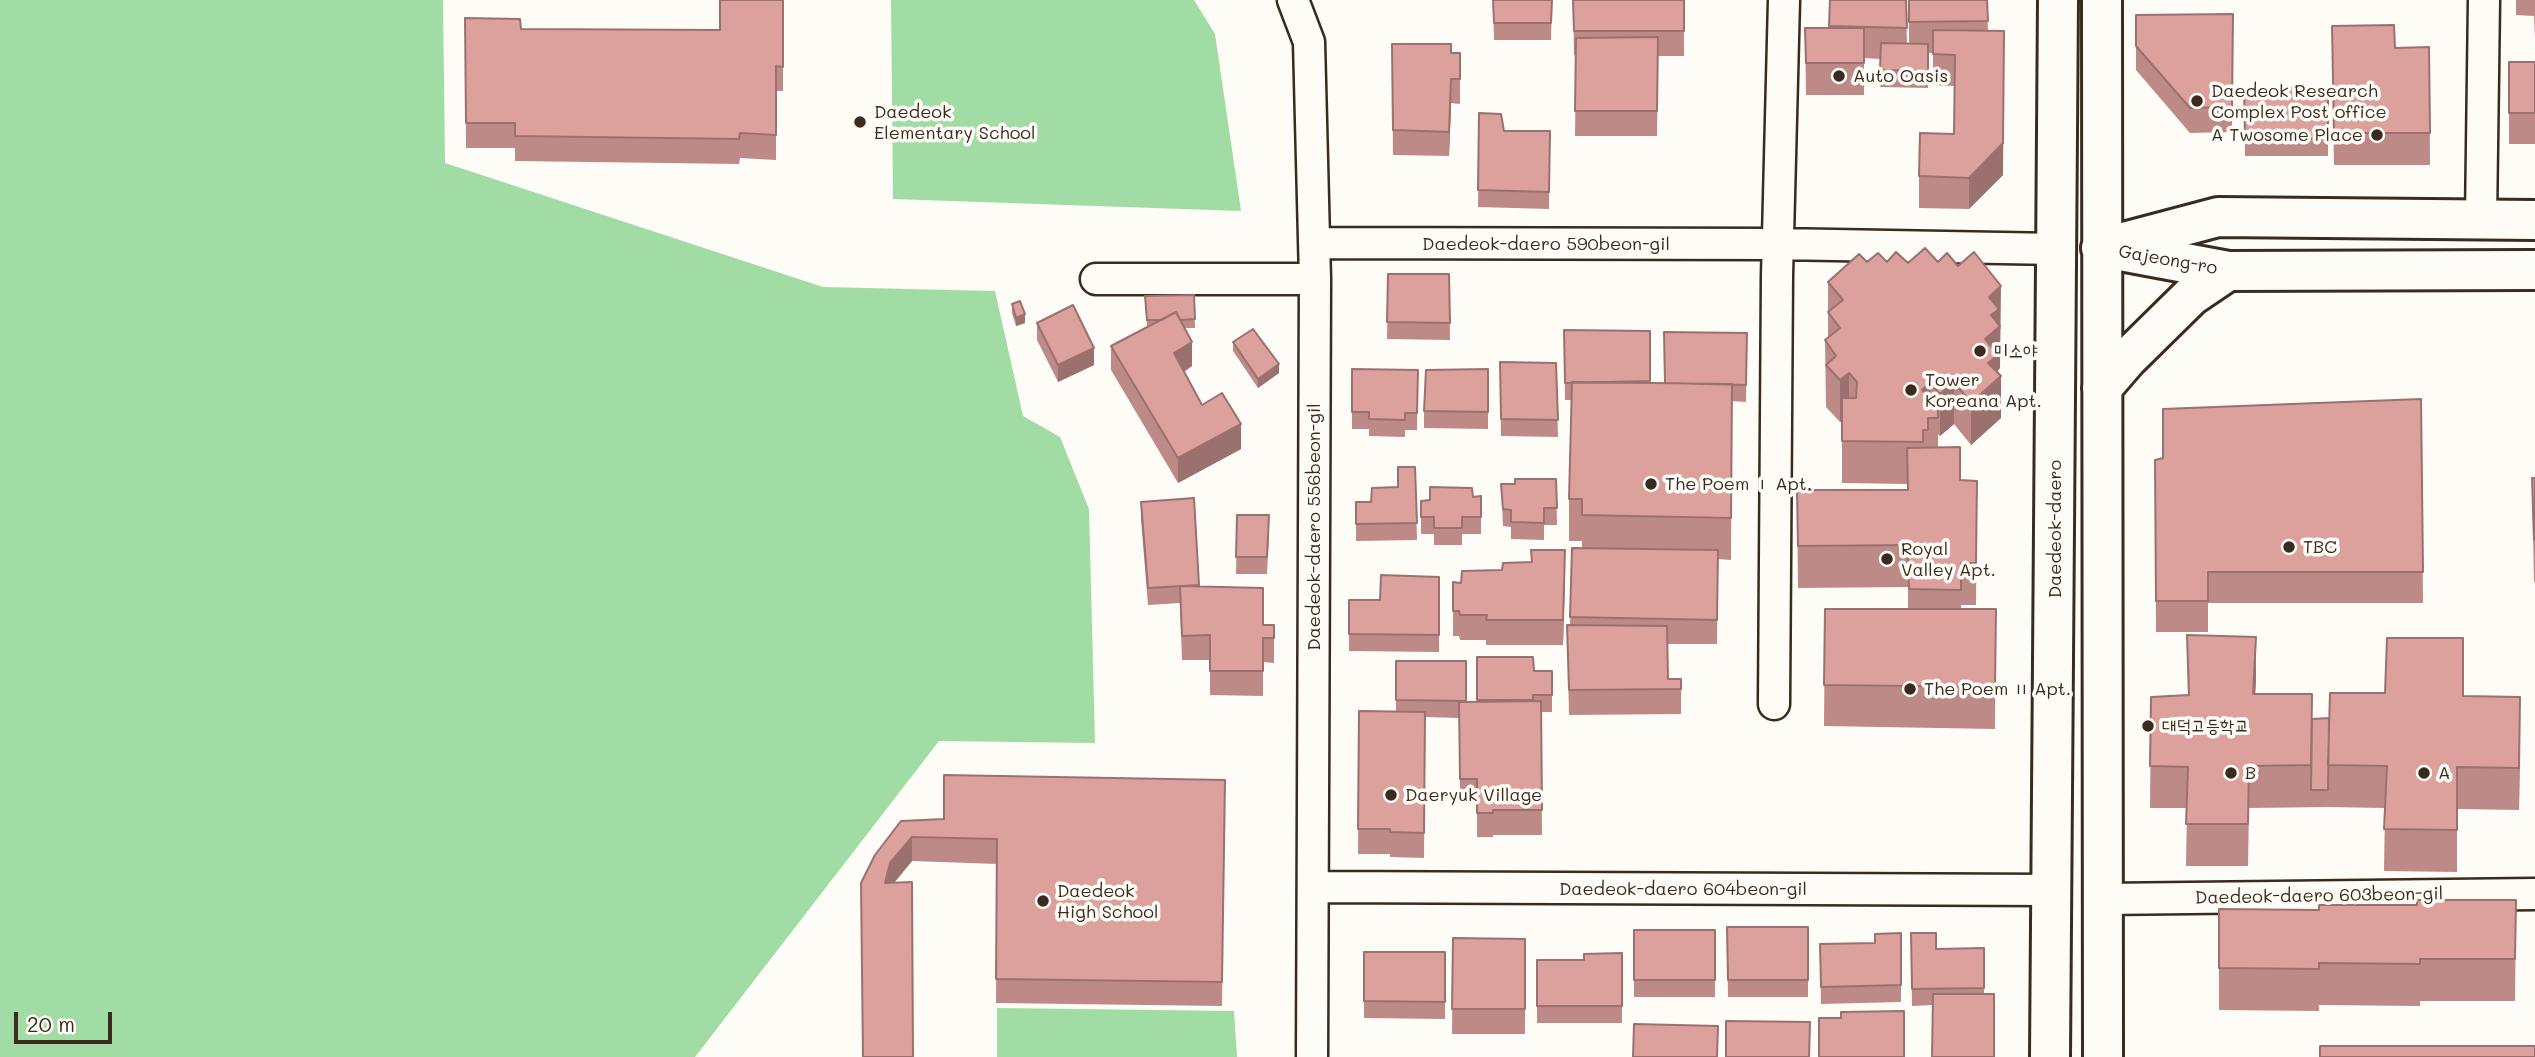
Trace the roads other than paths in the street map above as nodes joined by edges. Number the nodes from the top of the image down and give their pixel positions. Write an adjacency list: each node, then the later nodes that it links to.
1 (1293, 0): 8 (street, Daedeok-daero 556beon-gil)
2 (1784, 0): 9 (street)
3 (2058, 0): 11 (main road, Daedeok-daero)
4 (2102, 0): 10 (main road)
5 (2484, 0): 6 (street)
6 (2481, 220): 7 (main road, Gajeong-ro); 10 (main road, Gajeong-ro)
7 (2535, 220)
8 (1314, 243): 9 (street, Daedeok-daero 590beon-gil); 15 (street, Daedeok-daero 556beon-gil)
9 (1778, 244): 11 (street, Daedeok-daero 590beon-gil); 17 (street)
10 (2101, 248): 13 (main road, Gajeong-ro); 16 (main road)
11 (2057, 249): 19 (main road, Daedeok-daero)
12 (2535, 270): 13 (main road, Gajeong-ro)
13 (2228, 271): 16 (main road)
14 (1096, 279): 15 (street)
15 (1315, 279): 18 (street, Daedeok-daero 556beon-gil)
16 (2102, 388): 21 (main road)
17 (1774, 704)
18 (1314, 887): 19 (street, Daedeok-daero 604beon-gil); 22 (street, Daedeok-daero 556beon-gil)
19 (2052, 890): 23 (main road, Daedeok-daero)
20 (2535, 894): 21 (street, Daedeok-daero 603beon-gil)
21 (2103, 899): 24 (main road)
22 (1312, 1057)
23 (2050, 1057)
24 (2104, 1057)

